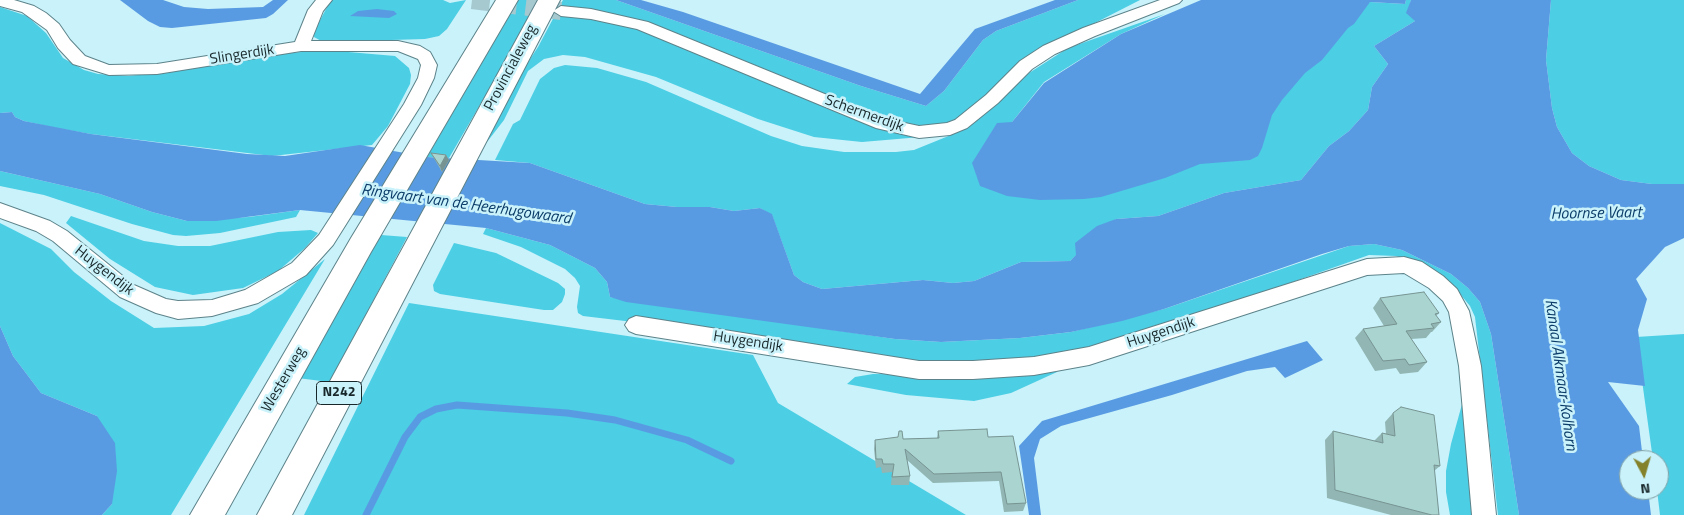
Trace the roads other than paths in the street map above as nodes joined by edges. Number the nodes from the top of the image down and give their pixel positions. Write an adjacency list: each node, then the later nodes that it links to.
1 (324, 0): 6 (street)
2 (506, 0): 10 (highway, Westerweg)
3 (1174, 0): 5 (street, Schermerdijk)
4 (0, 1): 6 (street, Slingerdijk)
5 (555, 5): 11 (highway, Provincialeweg / N242)
6 (301, 46): 7 (street, Slingerdijk)
7 (397, 130): 8 (street, Huygendijk)
8 (0, 210)
9 (636, 325): 12 (street, Huygendijk)
10 (207, 515)
11 (274, 515)
12 (1484, 515)

